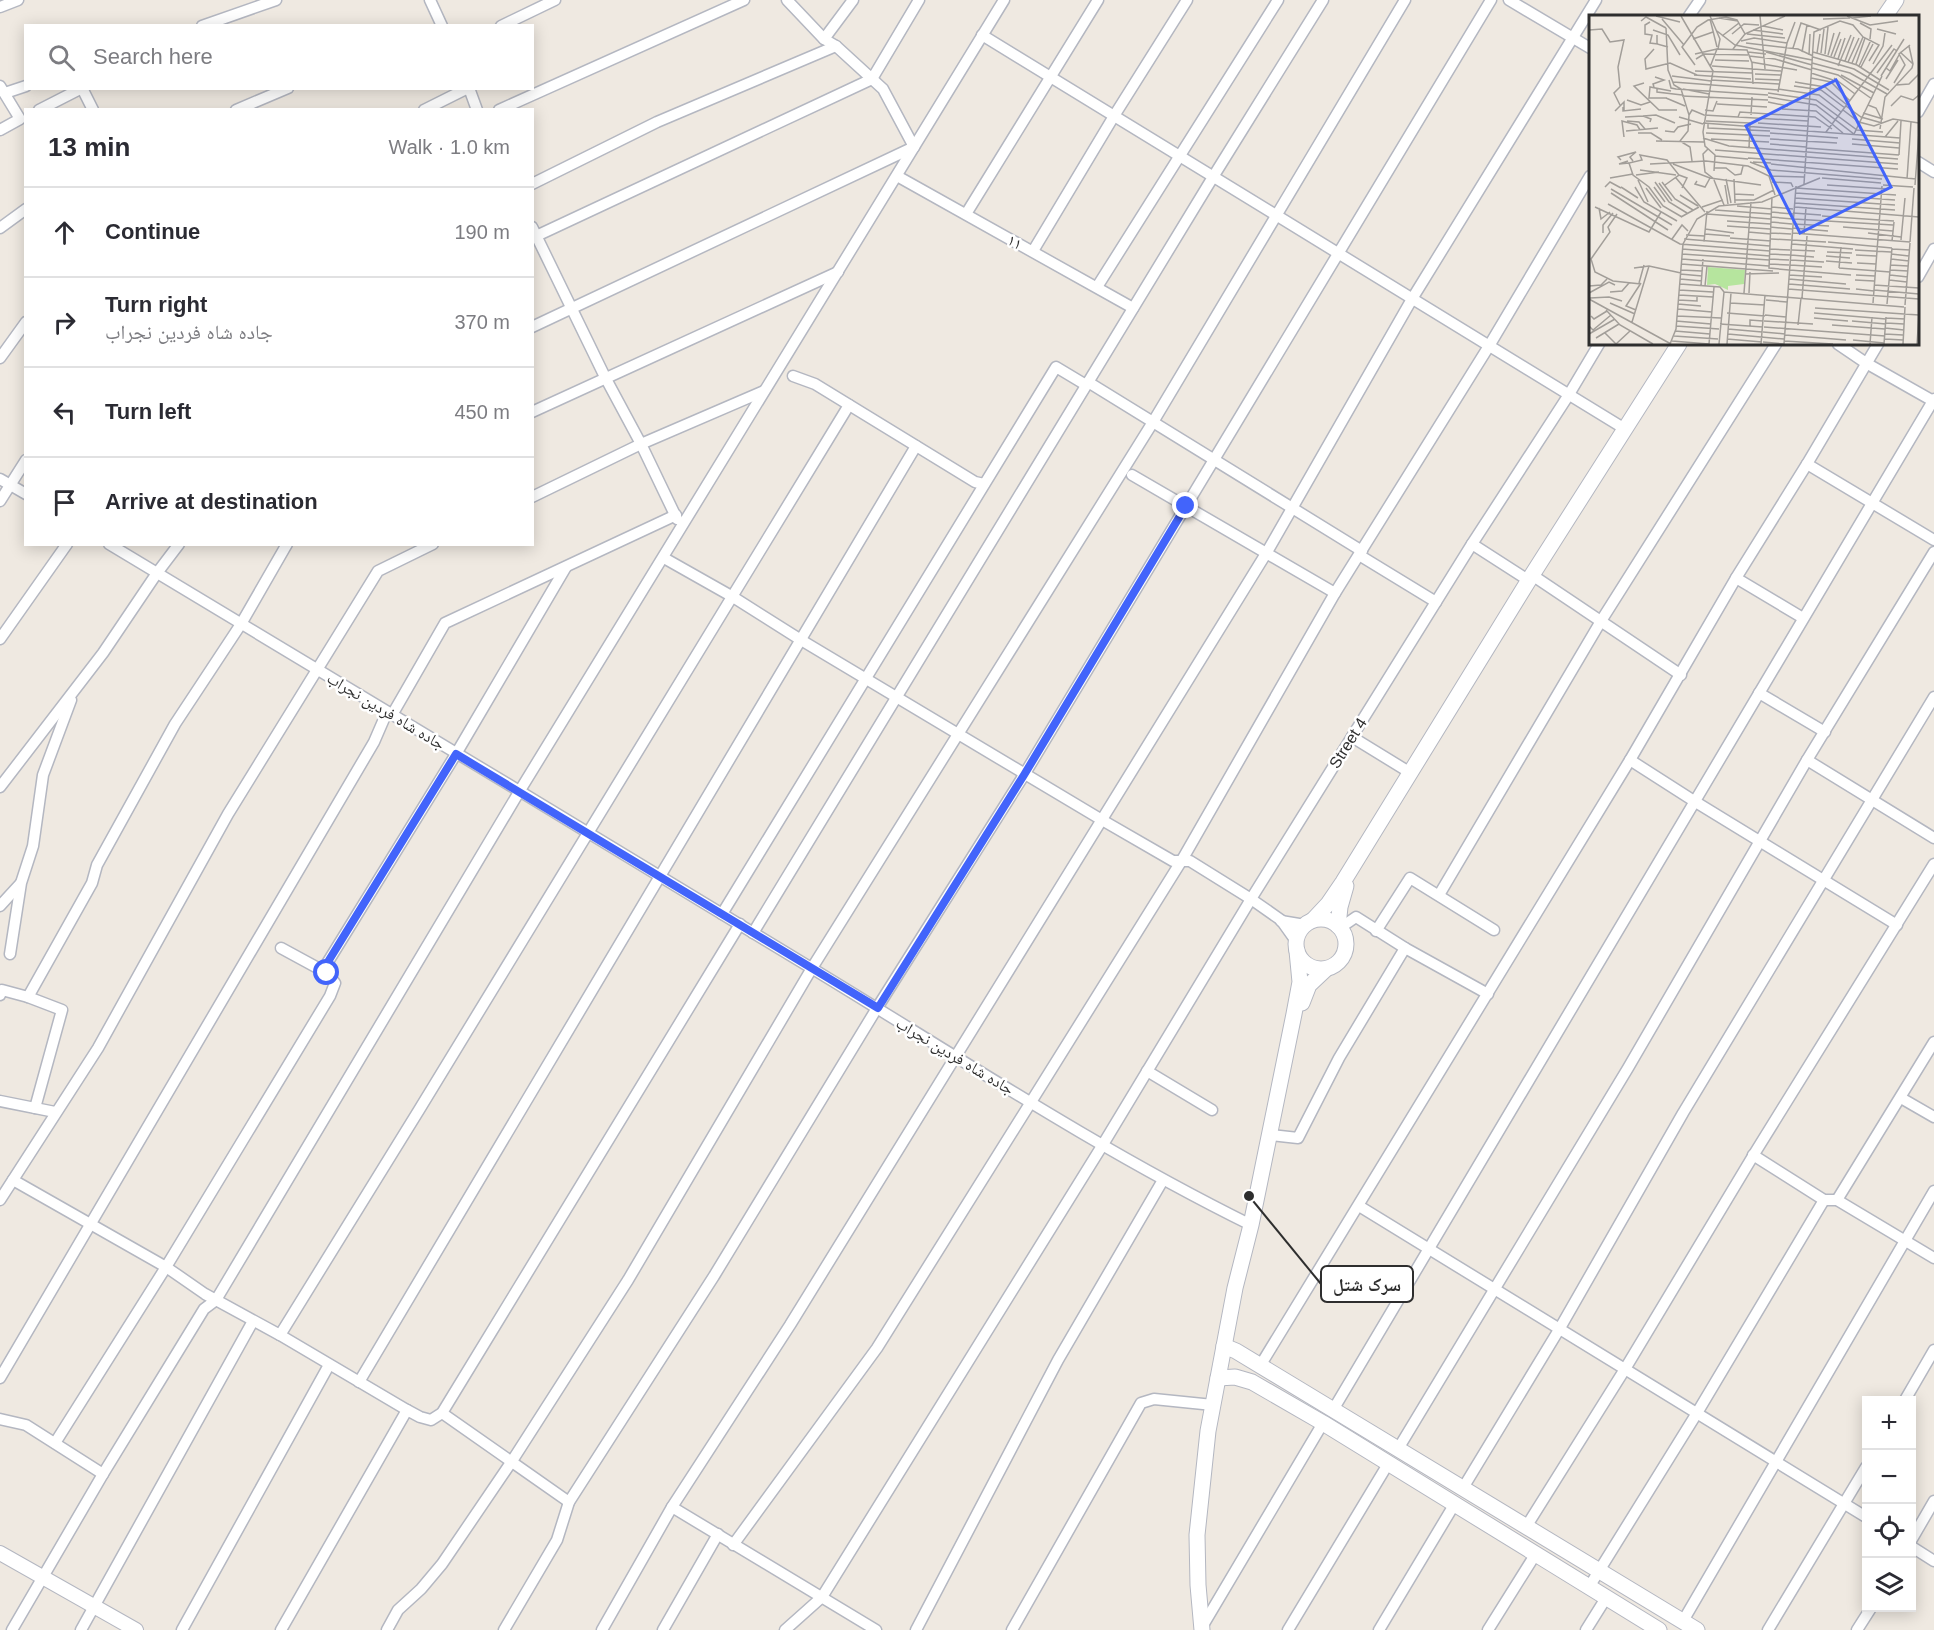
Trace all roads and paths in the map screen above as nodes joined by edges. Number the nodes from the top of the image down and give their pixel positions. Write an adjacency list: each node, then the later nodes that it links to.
1 (18, 0): 20 (street)
2 (276, 0): 23 (street)
3 (430, 0): 24 (street)
4 (555, 0): 25 (street)
5 (744, 0): 46 (street)
6 (787, 0): 28 (street)
7 (853, 0): 28 (street)
8 (919, 0): 32 (street)
9 (1004, 0): 26 (street)
10 (1098, 0): 31 (street)
11 (1187, 0): 48 (street)
12 (1278, 0): 52 (street)
13 (1323, 0): 56 (street)
14 (1405, 0): 61 (street)
15 (1491, 0): 66 (street)
16 (1509, 0): 27 (street)
17 (1596, 0): 27 (street)
18 (1700, 0): 21 (street)
19 (1896, 0): 22 (main road)
20 (0, 7)
21 (1690, 15)
22 (1886, 15)
23 (208, 24)
24 (442, 24)
25 (505, 24)
26 (982, 35): 31 (street); 51 (street)
27 (1573, 38): 30 (street); 70 (street)
28 (824, 39): 29 (street)
29 (836, 46): 32 (street); 58 (street)
30 (1589, 47)
31 (1050, 77): 48 (street); 60 (street)
32 (872, 79): 51 (street); 63 (street)
33 (1934, 84): 47 (street)
34 (24, 86): 35 (street)
35 (2, 89): 49 (street)
36 (78, 90): 41 (street)
37 (83, 90): 42 (street)
38 (283, 90): 43 (street)
39 (465, 90): 44 (street)
40 (470, 90): 45 (street)
41 (43, 108)
42 (92, 108)
43 (241, 108)
44 (428, 108)
45 (476, 108)
46 (503, 108)
47 (1919, 109)
48 (1114, 116): 52 (street); 65 (street)
49 (23, 118): 50 (street)
50 (0, 130)
51 (914, 147): 55 (street); 72 (street)
52 (1179, 156): 56 (street); 69 (street)
53 (1919, 163): 54 (street)
54 (1934, 172)
55 (897, 176): 60 (street, ۱۱); 67 (street)
56 (1213, 177): 61 (street); 71 (street)
57 (1589, 179): 80 (street)
58 (534, 183)
59 (24, 210): 62 (street)
60 (966, 214): 65 (street, ۱۱)
61 (1275, 215): 66 (street); 91 (street)
62 (0, 228)
63 (534, 234): 72 (street)
64 (1934, 249): 68 (street)
65 (1033, 251): 69 (street, ۱۱)
66 (1339, 254): 70 (street); 95 (street)
67 (838, 272): 84 (street); 86 (street)
68 (1919, 273)
69 (1097, 287): 71 (street, ۱۱)
70 (1412, 299): 80 (street); 107 (street)
71 (1133, 308): 85 (street)
72 (571, 309): 74 (street); 84 (street)
73 (24, 325): 81 (street)
74 (534, 326)
75 (1598, 345): 87 (street, Street 4)
76 (1678, 345): 92 (main road)
77 (1775, 345): 129 (street)
78 (1839, 345): 82 (street)
79 (1877, 345): 82 (street)
80 (1489, 346): 87 (street); 119 (street)
81 (0, 358)
82 (1866, 363): 88 (street); 97 (street)
83 (793, 376): 89 (street)
84 (605, 377): 90 (street); 93 (street)
85 (1087, 384): 91 (street); 100 (street); 139 (street)
86 (764, 391): 93 (street); 109 (street)
87 (1568, 396): 92 (street); 111 (street, Street 4)
88 (1934, 400): 105 (street)
89 (849, 405): 94 (street); 126 (street)
90 (534, 411)
91 (1153, 422): 95 (street); 142 (street)
92 (1625, 429): 123 (main road)
93 (641, 444): 103 (street); 108 (street)
94 (916, 446): 100 (street); 132 (street)
95 (1215, 460): 106 (street); 107 (street)
96 (24, 463): 101 (street)
97 (1807, 464): 105 (street); 124 (street)
98 (1132, 475): 106 (street)
99 (0, 479): 101 (street)
100 (984, 484): 135 (street)
101 (11, 485): 102 (street); 104 (street)
102 (24, 493)
103 (534, 496)
104 (0, 501)
105 (1872, 503): 110 (street); 128 (street)
106 (1186, 506): 117 (street); 148 (street)
107 (1293, 509): 117 (street); 119 (street)
108 (676, 515): 109 (street); 121 (street)
109 (680, 531): 120 (street)
110 (1934, 540)
111 (1472, 544): 123 (street); 127 (street, Street 4)
112 (66, 546): 131 (street)
113 (112, 546): 122 (street, جاده شاه فردین نجراب)
114 (177, 546): 122 (street)
115 (286, 546): 130 (street)
116 (429, 546): 133 (street)
117 (1267, 552): 125 (street); 153 (street)
118 (1934, 552): 141 (street)
119 (1361, 553): 125 (street); 127 (street)
120 (664, 558): 126 (street); 150 (street)
121 (566, 567): 140 (street); 144 (street)
122 (157, 573): 130 (street, جاده شاه فردین نجراب); 136 (street)
123 (1530, 577): 129 (street); 147 (main road)
124 (1736, 578): 128 (street); 134 (street)
125 (1335, 593): 157 (street)
126 (733, 597): 132 (street); 154 (street)
127 (1436, 602): 143 (street, Street 4)
128 (1803, 618): 137 (street)
129 (1601, 621): 134 (street); 163 (street)
130 (241, 624): 133 (street, جاده شاه فردین نجراب); 184 (street)
131 (0, 639)
132 (801, 640): 135 (street); 160 (street)
133 (318, 670): 140 (street, جاده شاه فردین نجراب); 195 (street)
134 (1681, 675): 145 (street)
135 (866, 679): 139 (street); 166 (street)
136 (76, 689): 149 (street); 162 (street)
137 (1759, 693): 141 (street); 151 (street)
138 (1934, 697): 152 (street)
139 (897, 698): 142 (street); 174 (street)
140 (389, 713): 144 (street, جاده شاه فردین نجراب); 207 (street)
141 (1825, 732): 146 (street)
142 (957, 733): 148 (street); 179 (street)
143 (1352, 737): 147 (street); 164 (street, Street 4)
144 (456, 754): 150 (street, جاده شاه فردین نجراب); 181 (street)
145 (1630, 760): 151 (street); 182 (street)
146 (1807, 760): 152 (street); 156 (street)
147 (1409, 772): 158 (main road)
148 (1024, 775): 153 (street); 185 (street)
149 (0, 788)
150 (519, 792): 154 (street, جاده شاه فردین نجراب); 214 (street)
151 (1694, 801): 156 (street); 210 (street)
152 (1873, 801): 155 (street); 161 (street)
153 (1102, 820): 157 (street); 188 (street)
154 (588, 833): 160 (street, جاده شاه فردین نجراب); 217 (street)
155 (1934, 838)
156 (1760, 840): 161 (street); 213 (street)
157 (1182, 860): 164 (street); 192 (street)
158 (1356, 861): 168 (main road); 171 (main road)
159 (1934, 864): 170 (street)
160 (659, 876): 166 (street, جاده شاه فردین نجراب); 225 (street)
161 (1824, 880): 170 (street); 216 (street)
162 (21, 883): 165 (street); 178 (street)
163 (1439, 895): 172 (street); 173 (street)
164 (1251, 898): 167 (street); 189 (street, Street 4)
165 (0, 906)
166 (722, 914): 169 (street, جاده شاه فردین نجراب)
167 (1281, 920): 168 (street); 175 (street)
168 (1309, 923): 171 (main road); 175 (main road)
169 (740, 924): 174 (street, جاده شاه فردین نجراب); 230 (street)
170 (1897, 925): 199 (street)
171 (1339, 927): 173 (street); 180 (main road)
172 (1494, 930)
173 (1376, 931): 177 (street)
174 (753, 933): 179 (street, جاده شاه فردین نجراب)
175 (1297, 946): 180 (main road); 186 (main road)
176 (281, 948): 181 (street)
177 (1405, 948): 182 (street); 197 (street)
178 (10, 954)
179 (812, 968): 185 (street, جاده شاه فردین نجراب); 236 (street)
180 (1326, 969): 186 (main road)
181 (327, 973): 212 (street)
182 (1488, 994): 206 (street)
183 (0, 995): 184 (street)
184 (28, 997): 193 (street)
185 (878, 1008): 188 (street, جاده شاه فردین نجراب); 243 (street)
186 (1290, 1037): 197 (main road)
187 (1934, 1042): 190 (street)
188 (956, 1056): 192 (street, جاده شاه فردین نجراب); 246 (street)
189 (1147, 1071): 194 (street); 198 (street, Street 4)
190 (1901, 1098): 196 (street); 205 (street)
191 (0, 1101): 193 (street)
192 (1031, 1102): 198 (street, جاده شاه فردین نجراب); 251 (street)
193 (36, 1108): 195 (street)
194 (1212, 1110)
195 (55, 1112): 200 (street)
196 (1934, 1117)
197 (1271, 1135): 208 (main road)
198 (1102, 1146): 201 (street, جاده شاه فردین نجراب); 259 (street, Street 4)
199 (1754, 1155): 204 (street); 222 (street)
200 (13, 1180): 203 (street); 207 (street)
201 (1163, 1180): 208 (street, جاده شاه فردین نجراب); 276 (street)
202 (1934, 1191): 209 (street)
203 (0, 1200)
204 (1824, 1200): 205 (street); 231 (street)
205 (1837, 1200): 209 (street)
206 (1359, 1206): 210 (street); 221 (street)
207 (90, 1224): 212 (street); 223 (street)
208 (1251, 1225): 218 (main road)
209 (1905, 1240): 211 (street); 237 (street)
210 (1428, 1249): 213 (street); 229 (street)
211 (1934, 1258)
212 (166, 1267): 214 (street); 234 (street)
213 (1494, 1289): 216 (street); 235 (street)
214 (216, 1300): 215 (street); 239 (street)
215 (254, 1321): 217 (street); 261 (street)
216 (1560, 1329): 222 (street); 241 (street)
217 (280, 1335): 220 (street)
218 (1224, 1346): 221 (main road); 224 (main road)
219 (1934, 1350): 226 (street)
220 (329, 1365): 225 (street); 268 (street)
221 (1260, 1366): 229 (main road)
222 (1625, 1369): 231 (street); 248 (street)
223 (0, 1378)
224 (1218, 1378): 227 (main road); 233 (main road)
225 (359, 1382): 228 (street)
226 (1908, 1396)
227 (1213, 1405): 264 (main road); 277 (street)
228 (407, 1410): 230 (street); 269 (street)
229 (1333, 1410): 235 (main road)
230 (442, 1413): 236 (street)
231 (1697, 1413): 237 (street); 256 (street)
232 (0, 1419): 234 (street)
233 (1323, 1423): 238 (main road); 264 (street)
234 (55, 1443): 239 (street)
235 (1398, 1449): 241 (main road)
236 (512, 1461): 243 (street); 270 (street)
237 (1777, 1461): 244 (street); 263 (street)
238 (1388, 1464): 245 (main road); 278 (street)
239 (103, 1474): 257 (street)
240 (1862, 1474): 244 (street)
241 (1463, 1488): 248 (main road)
242 (1934, 1501): 249 (street)
243 (569, 1502): 271 (street)
244 (1846, 1503): 247 (street); 284 (street)
245 (1454, 1505): 254 (main road); 279 (street)
246 (672, 1507): 250 (street); 272 (street)
247 (1862, 1514)
248 (1526, 1527): 256 (main road)
249 (1916, 1531)
250 (718, 1534): 251 (street); 273 (street)
251 (733, 1545): 259 (street)
252 (1916, 1549): 255 (street)
253 (0, 1553): 257 (street)
254 (1535, 1555): 258 (main road); 280 (street)
255 (1934, 1561)
256 (1599, 1571): 258 (street); 263 (main road)
257 (43, 1576): 261 (street); 265 (street)
258 (1589, 1587): 260 (main road)
259 (822, 1597): 274 (street, Street 4); 275 (street)
260 (1606, 1598): 281 (street); 282 (main road)
261 (94, 1606): 266 (street); 267 (street)
262 (1868, 1612): 285 (street)
263 (1683, 1621): 283 (main road)
264 (1201, 1629)
265 (12, 1630)
266 (81, 1630)
267 (136, 1630)
268 (182, 1630)
269 (281, 1630)
270 (387, 1630)
271 (504, 1630)
272 (602, 1630)
273 (663, 1630)
274 (785, 1630)
275 (876, 1630)
276 (916, 1630)
277 (1012, 1630)
278 (1288, 1630)
279 (1379, 1630)
280 (1488, 1630)
281 (1586, 1630)
282 (1659, 1630)
283 (1697, 1630)
284 (1768, 1630)
285 (1857, 1630)

